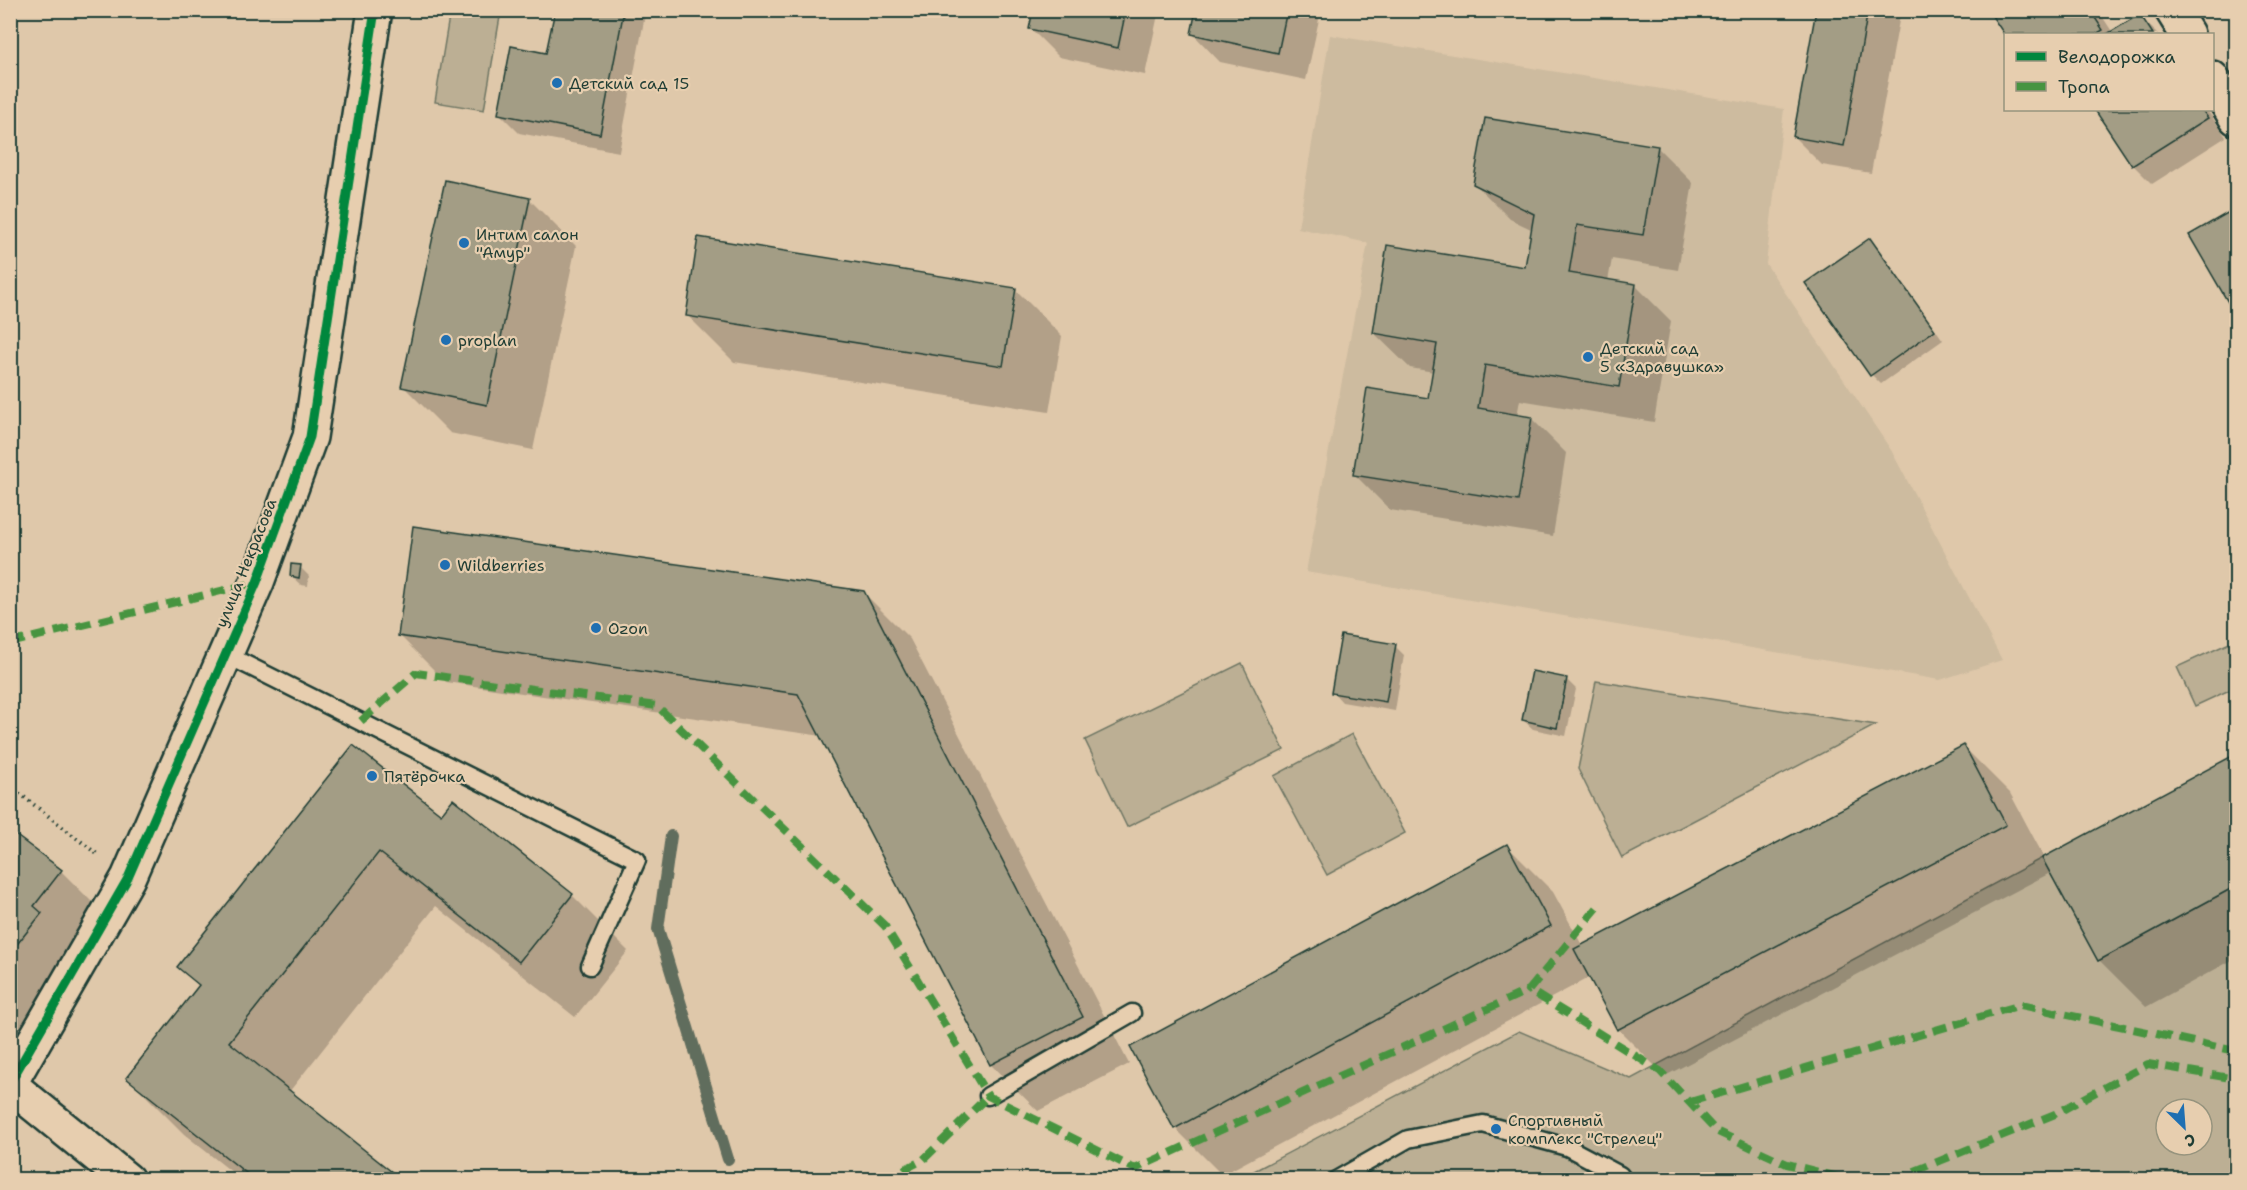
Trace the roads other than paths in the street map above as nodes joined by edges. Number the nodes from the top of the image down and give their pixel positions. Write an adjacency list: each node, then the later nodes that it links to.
1 (375, 10): 6 (street, улица Некрасова)
2 (2172, 10): 3 (street)
3 (2186, 33)
4 (2214, 81): 5 (street)
5 (2236, 118)
6 (225, 654): 7 (lane); 9 (street, улица Некрасова)
7 (590, 966)
8 (1132, 1013): 10 (lane)
9 (10, 1084): 11 (street)
10 (987, 1096)
11 (127, 1179)
12 (1336, 1179): 13 (lane)
13 (1623, 1179)

